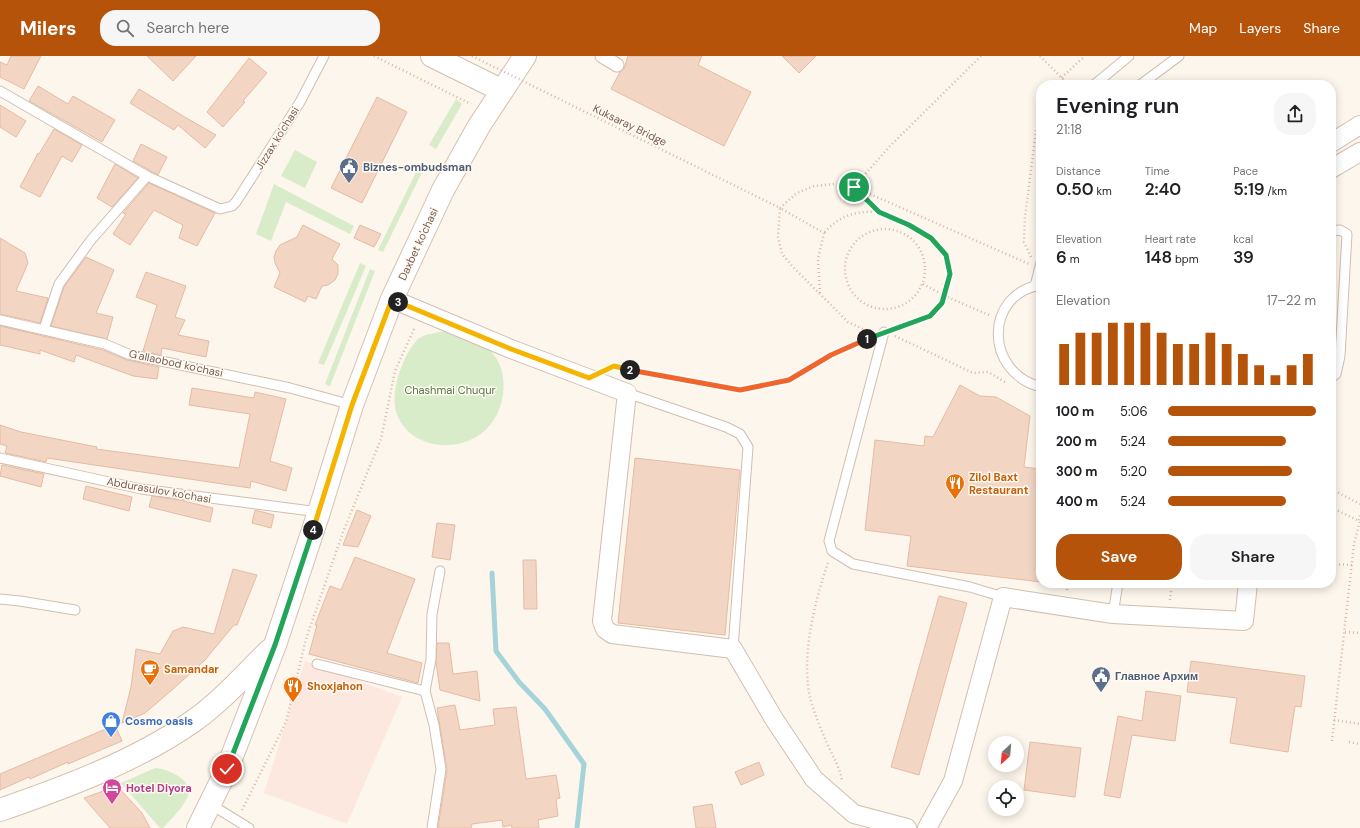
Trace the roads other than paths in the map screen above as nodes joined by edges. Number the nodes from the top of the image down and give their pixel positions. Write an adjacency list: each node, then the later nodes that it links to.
1 (324, 56): 16 (lane, Jizzax ko'chasi)
2 (432, 56): 10 (main road)
3 (525, 56): 10 (main road, Daxbet ko'chasi)
4 (602, 56): 7 (street)
5 (1129, 56): 8 (lane)
6 (1179, 56): 9 (lane)
7 (617, 65)
8 (1100, 80)
9 (1147, 80)
10 (501, 90): 19 (main road, Daxbet ko'chasi)
11 (0, 91): 16 (lane)
12 (1360, 125): 13 (street)
13 (1336, 140)
14 (1360, 152): 15 (street)
15 (1336, 166)
16 (147, 176): 21 (lane)
17 (1336, 230): 23 (lane)
18 (1036, 287): 24 (lane)
19 (392, 299): 25 (street); 26 (main road, Daxbet ko'chasi)
20 (0, 320): 21 (lane, G'allaobod ko'chasi)
21 (44, 329): 26 (lane, G'allaobod ko'chasi)
22 (884, 332): 32 (lane)
23 (1336, 374)
24 (1036, 385)
25 (627, 393): 37 (lane); 37 (street)
26 (352, 405): 28 (main road, Daxbet ko'chasi)
27 (0, 458): 28 (lane, Abdurasulov ko'chasi)
28 (319, 512): 36 (main road, Daxbet ko'chasi)
29 (440, 571): 39 (lane)
30 (1117, 588): 35 (lane)
31 (1247, 588): 35 (street)
32 (1003, 597): 35 (street); 46 (street)
33 (0, 599): 34 (lane)
34 (75, 610)
35 (1114, 614)
36 (275, 645): 40 (main road, Daxbet ko'chasi); 41 (main road)
37 (733, 649): 45 (street)
38 (317, 664): 39 (lane)
39 (425, 692): 44 (lane)
40 (210, 804): 42 (main road, Daxbet ko'chasi); 43 (lane)
41 (0, 810)
42 (198, 828)
43 (249, 828)
44 (432, 828)
45 (907, 828)
46 (928, 828)

